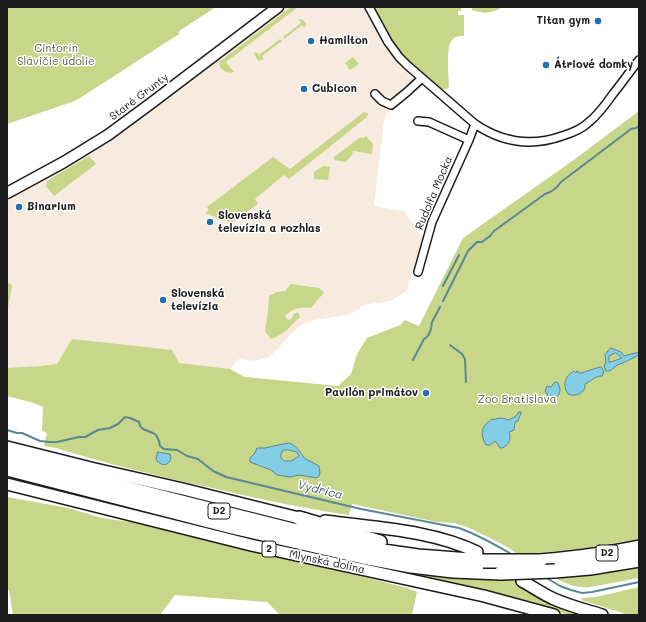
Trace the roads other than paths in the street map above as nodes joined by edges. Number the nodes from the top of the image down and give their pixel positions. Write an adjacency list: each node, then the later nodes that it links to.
1 (278, 7): 9 (street, Staré Grunty)
2 (368, 7): 4 (street)
3 (639, 60): 7 (street)
4 (422, 78): 5 (street); 7 (street)
5 (375, 94)
6 (418, 121): 8 (street)
7 (475, 124): 8 (street, Rudolfa Mocka)
8 (469, 140): 10 (street, Rudolfa Mocka)
9 (7, 193)
10 (418, 272)
11 (7, 447): 15 (main road)
12 (7, 458): 18 (highway, D2)
13 (7, 469): 19 (highway, D2, bridge)
14 (7, 484): 21 (main road, Mlynská dolina / 2)
15 (298, 518): 17 (main road); 18 (highway)
16 (639, 547): 17 (highway, D2, bridge)
17 (480, 557): 18 (highway, D2)
18 (433, 558)
19 (639, 560)
20 (522, 581): 22 (main road)
21 (554, 615)
22 (602, 615)

